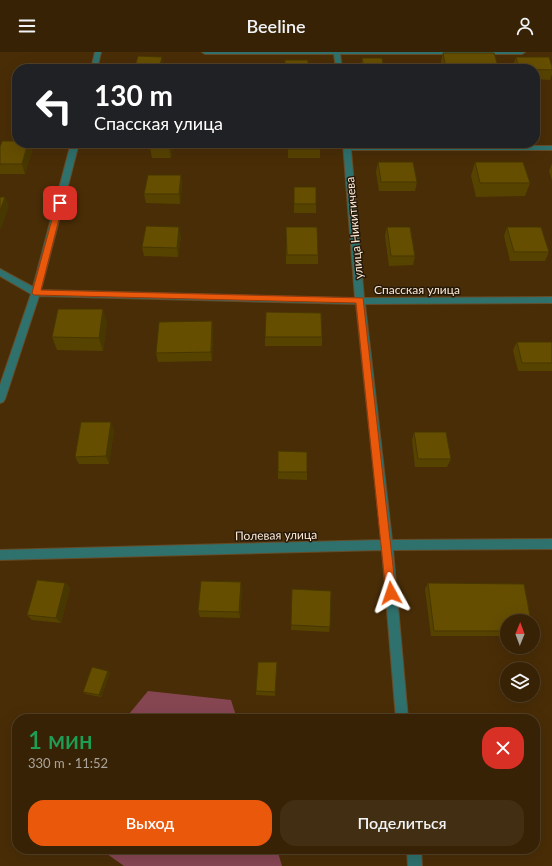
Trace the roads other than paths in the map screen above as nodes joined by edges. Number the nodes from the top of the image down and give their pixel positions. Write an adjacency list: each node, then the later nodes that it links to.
1 (98, 52): 5 (street)
2 (205, 52): 3 (street)
3 (337, 52): 4 (street); 6 (street)
4 (522, 52)
5 (95, 64)
6 (338, 64)
7 (74, 148): 12 (street)
8 (348, 148): 13 (street, улица Никитичева)
9 (540, 148): 10 (street)
10 (552, 148)
11 (0, 272): 12 (street, Спасская улица)
12 (36, 293): 13 (street, Спасская улица); 15 (street)
13 (360, 300): 14 (street, Спасская улица); 17 (street, улица Никитичева)
14 (552, 300)
15 (0, 399)
16 (552, 544): 17 (street, Полевая улица)
17 (387, 545): 18 (street, Полевая улица); 19 (street, улица Никитичева)
18 (0, 555)
19 (402, 714)
20 (414, 854): 21 (street)
21 (415, 866)

